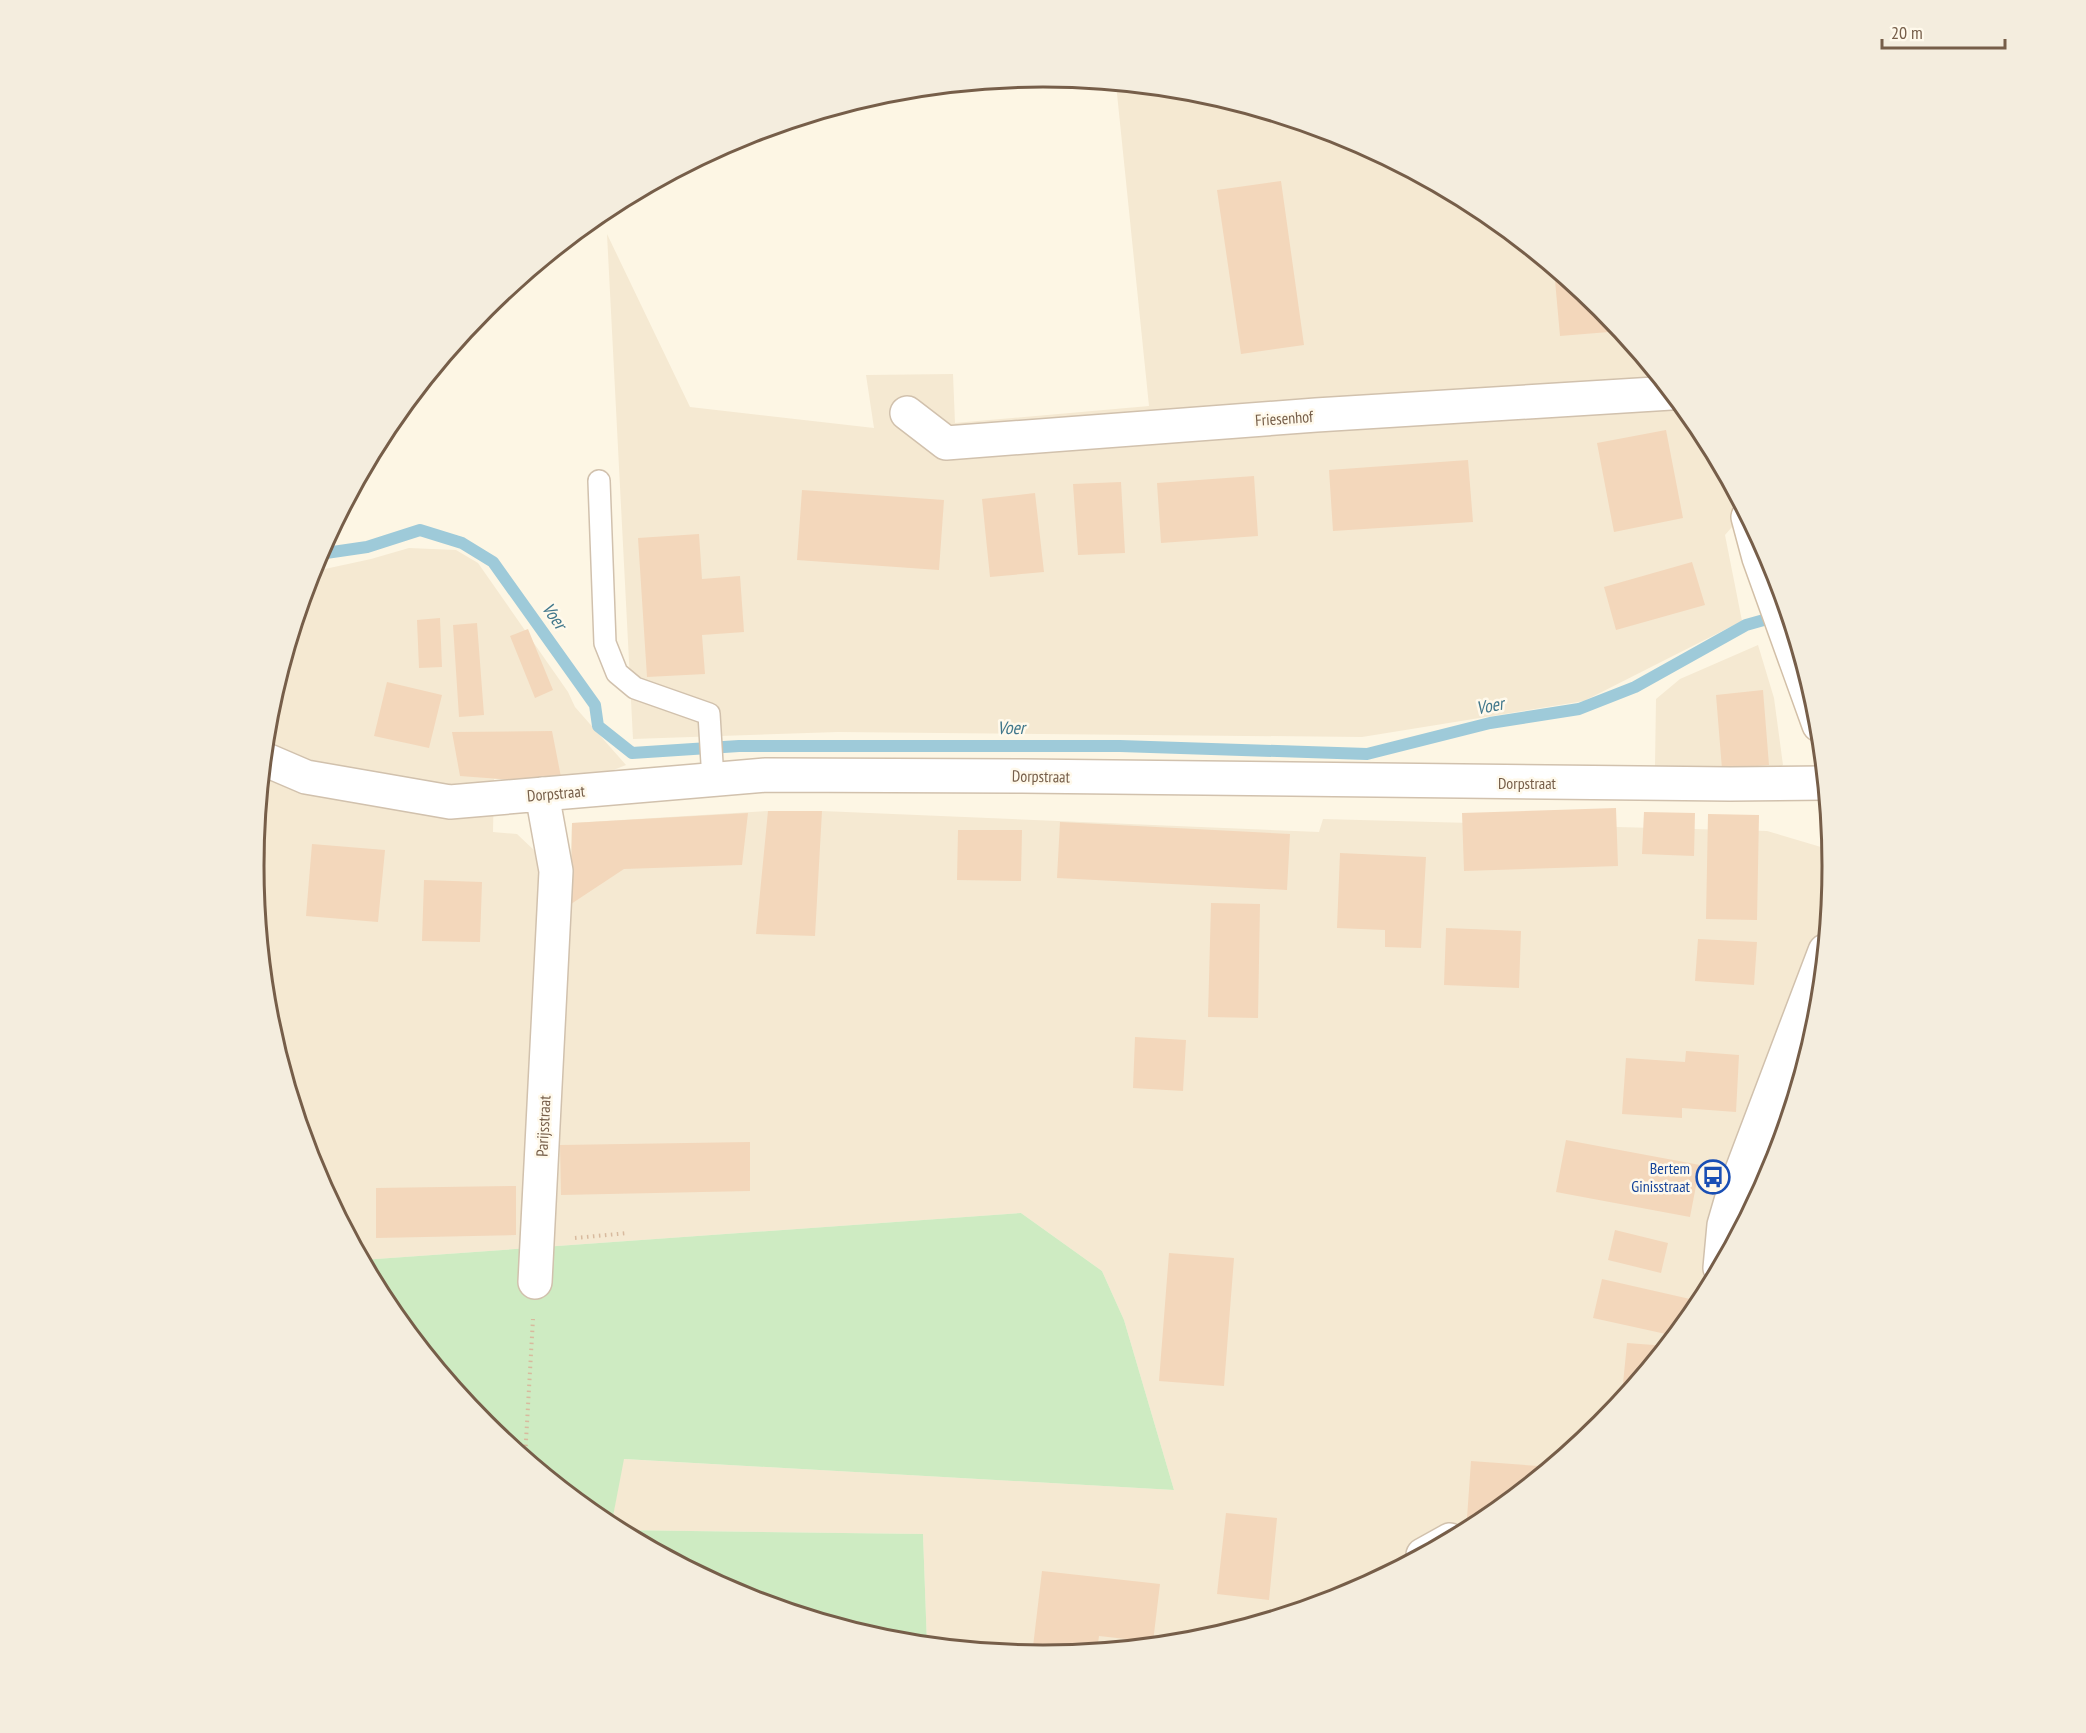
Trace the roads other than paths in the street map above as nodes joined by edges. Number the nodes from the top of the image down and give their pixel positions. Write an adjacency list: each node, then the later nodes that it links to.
1 (1662, 394): 2 (street, Friesenhof)
2 (907, 412)
3 (599, 481): 7 (lane)
4 (1761, 564): 5 (street)
5 (1786, 634)
6 (271, 762): 9 (street, Dorpstraat)
7 (713, 770): 8 (street, Dorpstraat); 9 (street, Dorpstraat)
8 (1818, 783)
9 (542, 794): 12 (street, Parijsstraat)
10 (1814, 980): 11 (street)
11 (1722, 1249)
12 (535, 1282)

